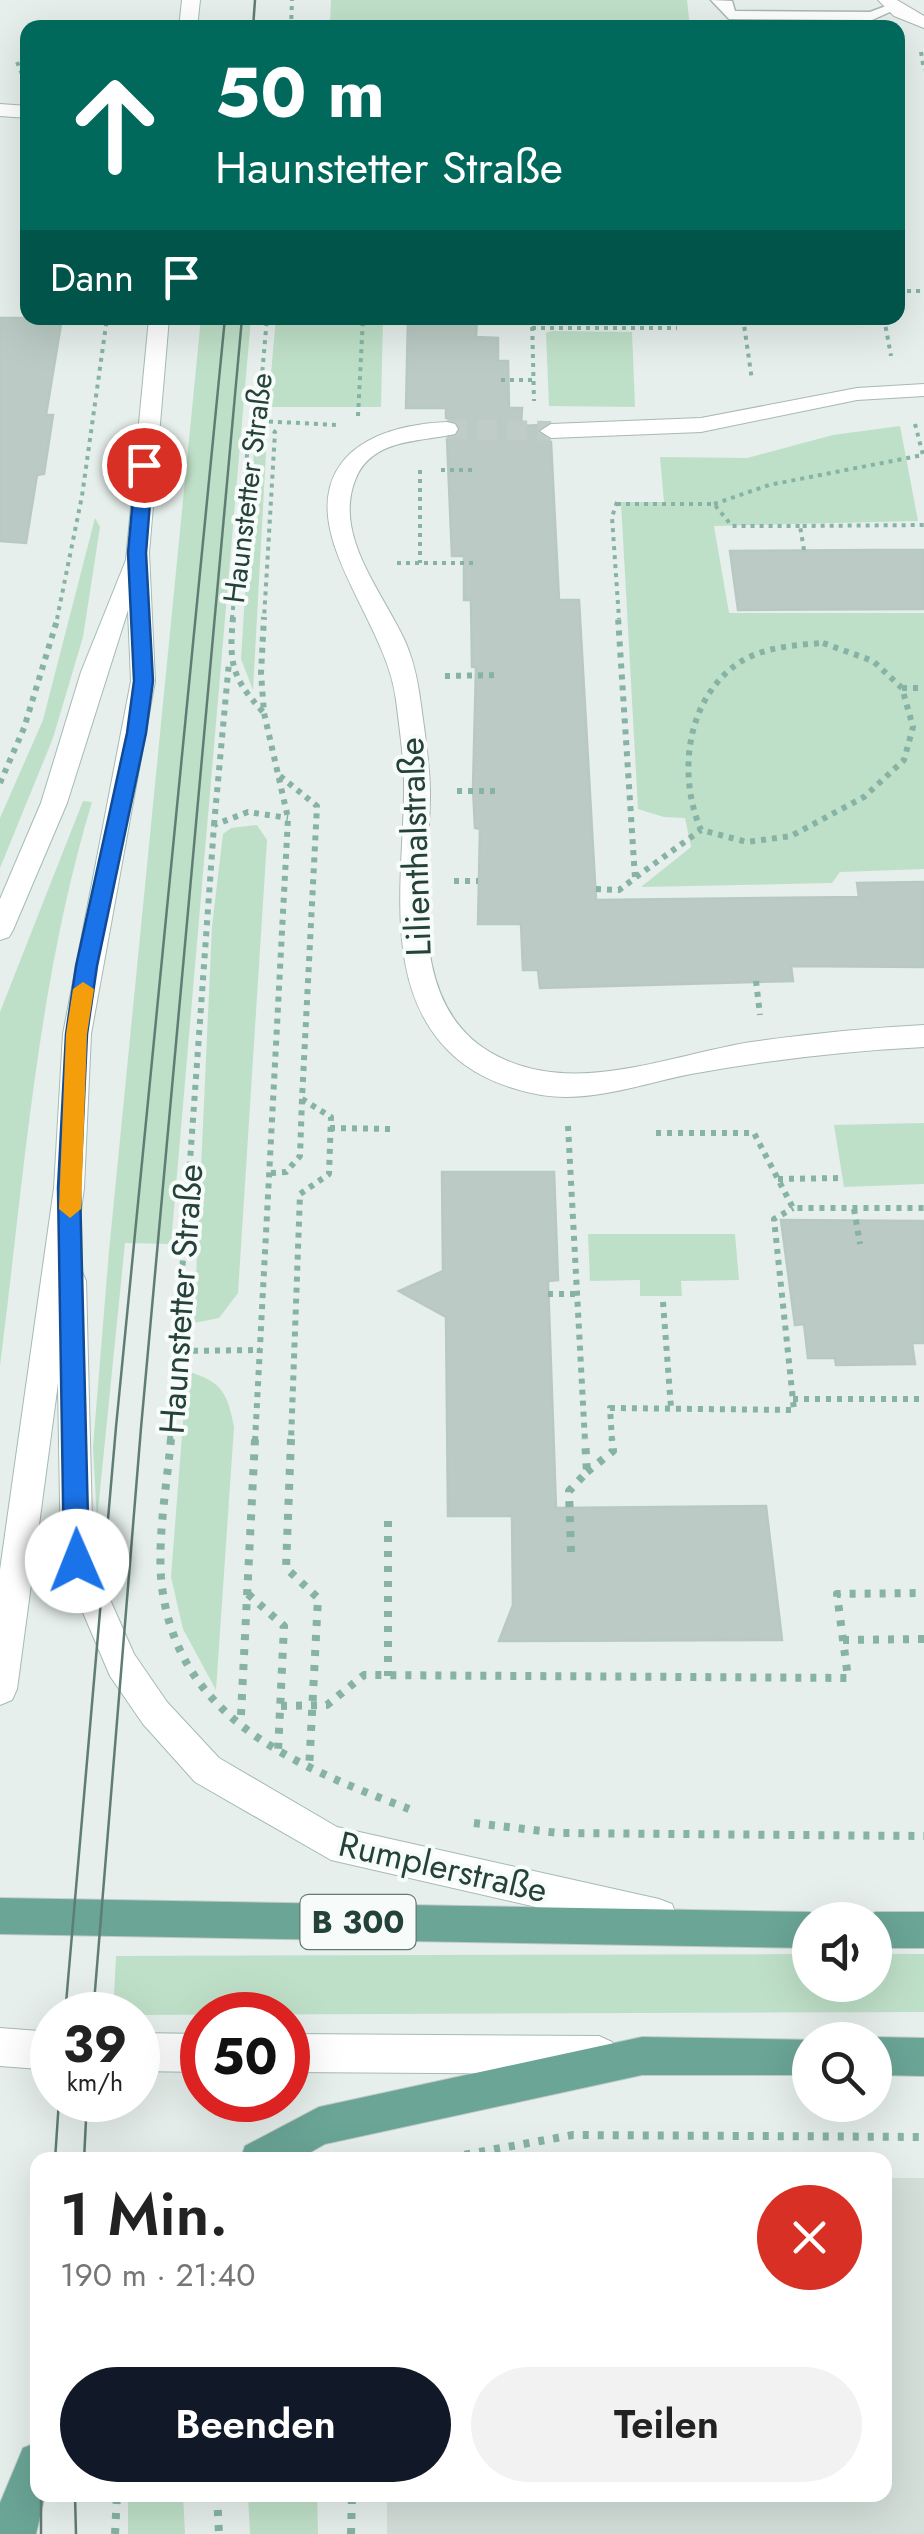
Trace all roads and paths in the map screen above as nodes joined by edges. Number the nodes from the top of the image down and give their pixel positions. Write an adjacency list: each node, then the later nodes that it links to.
1 (718, 0): 2 (lane)
2 (891, 4): 3 (main road)
3 (924, 23)
4 (106, 325): 41 (path)
5 (158, 325): 30 (main road)
6 (267, 325): 19 (path, Haunstetter Straße)
7 (363, 325): 20 (path)
8 (743, 325): 16 (path)
9 (885, 325): 12 (path)
10 (532, 328): 11 (path); 14 (path)
11 (677, 328)
12 (890, 349)
13 (501, 380): 14 (path)
14 (533, 380): 17 (path)
15 (924, 390): 22 (main road)
16 (754, 396)
17 (534, 410)
18 (914, 416): 24 (path)
19 (258, 421): 20 (path); 34 (path, Haunstetter Straße); 39 (path)
20 (358, 426): 23 (path)
21 (447, 429): 23 (main road, Lilienthalstraße)
22 (551, 431)
23 (385, 441): 33 (main road, Lilienthalstraße)
24 (923, 455): 26 (path)
25 (420, 470): 31 (path)
26 (714, 504): 28 (path); 45 (path)
27 (924, 525): 28 (path)
28 (800, 526): 29 (path)
29 (804, 550)
30 (137, 553): 47 (main road); 57 (main road)
31 (420, 563): 32 (path); 33 (path)
32 (476, 563)
33 (353, 564): 36 (main road, Lilienthalstraße)
34 (229, 658): 39 (path); 43 (path, Haunstetter Straße)
35 (498, 675): 36 (path)
36 (406, 676): 49 (main road, Lilienthalstraße)
37 (902, 688): 38 (path); 44 (path); 44 (path)
38 (924, 688)
39 (264, 713): 40 (path)
40 (278, 774): 42 (path); 50 (path)
41 (0, 783)
42 (288, 818): 43 (path); 54 (path)
43 (214, 825): 82 (path, Haunstetter Straße)
44 (701, 830): 45 (path)
45 (635, 878): 46 (path)
46 (596, 890)
47 (0, 930)
48 (924, 1036): 49 (main road, Lilienthalstraße)
49 (564, 1086): 63 (path)
50 (302, 1100): 51 (path); 54 (path)
51 (330, 1128): 52 (path); 79 (path)
52 (392, 1129)
53 (656, 1133): 56 (path)
54 (271, 1174): 65 (path)
55 (842, 1178): 56 (path)
56 (778, 1180): 58 (path)
57 (69, 1188): 78 (main road); 89 (main road, Rumplerstraße)
58 (793, 1208): 60 (path); 67 (path)
59 (924, 1208): 60 (path)
60 (854, 1209): 61 (path)
61 (860, 1244)
62 (548, 1294): 63 (path)
63 (577, 1294): 70 (path)
64 (663, 1302): 69 (path)
65 (260, 1350): 66 (path); 73 (path)
66 (182, 1351)
67 (792, 1398): 68 (path); 69 (path)
68 (924, 1399)
69 (671, 1408): 70 (path)
70 (587, 1472): 72 (path)
71 (388, 1521): 77 (path)
72 (571, 1552)
73 (247, 1593): 80 (path); 81 (path)
74 (924, 1593): 76 (path)
75 (924, 1639): 76 (path)
76 (843, 1640): 77 (path)
77 (388, 1676): 79 (path)
78 (0, 1689)
79 (312, 1705): 80 (path); 84 (path)
80 (281, 1706): 83 (path)
81 (241, 1715)
82 (259, 1740): 83 (path, Rumplerstraße)
83 (278, 1752): 84 (path, Rumplerstraße)
84 (309, 1771): 85 (path, Rumplerstraße)
85 (415, 1812)
86 (468, 1822): 87 (path, Rumplerstraße)
87 (924, 1836)
88 (0, 1916): 89 (main road, Rumplerstraße / B 300)
89 (716, 1930): 90 (main road, Rumplerstraße / B 300)
90 (792, 1930)
91 (892, 1930): 92 (main road)
92 (924, 1930)
93 (0, 2047): 94 (main road)
94 (30, 2049)
95 (310, 2053): 96 (main road)
96 (642, 2056): 97 (main road); 101 (main road)
97 (792, 2056)
98 (892, 2056): 99 (main road)
99 (924, 2056)
100 (924, 2137): 102 (path)
101 (273, 2152)
102 (479, 2152)
103 (30, 2483): 107 (main road)
104 (117, 2502): 108 (path)
105 (217, 2502): 109 (path)
106 (352, 2502): 110 (path)
107 (15, 2534)
108 (115, 2534)
109 (219, 2534)
110 (352, 2534)

